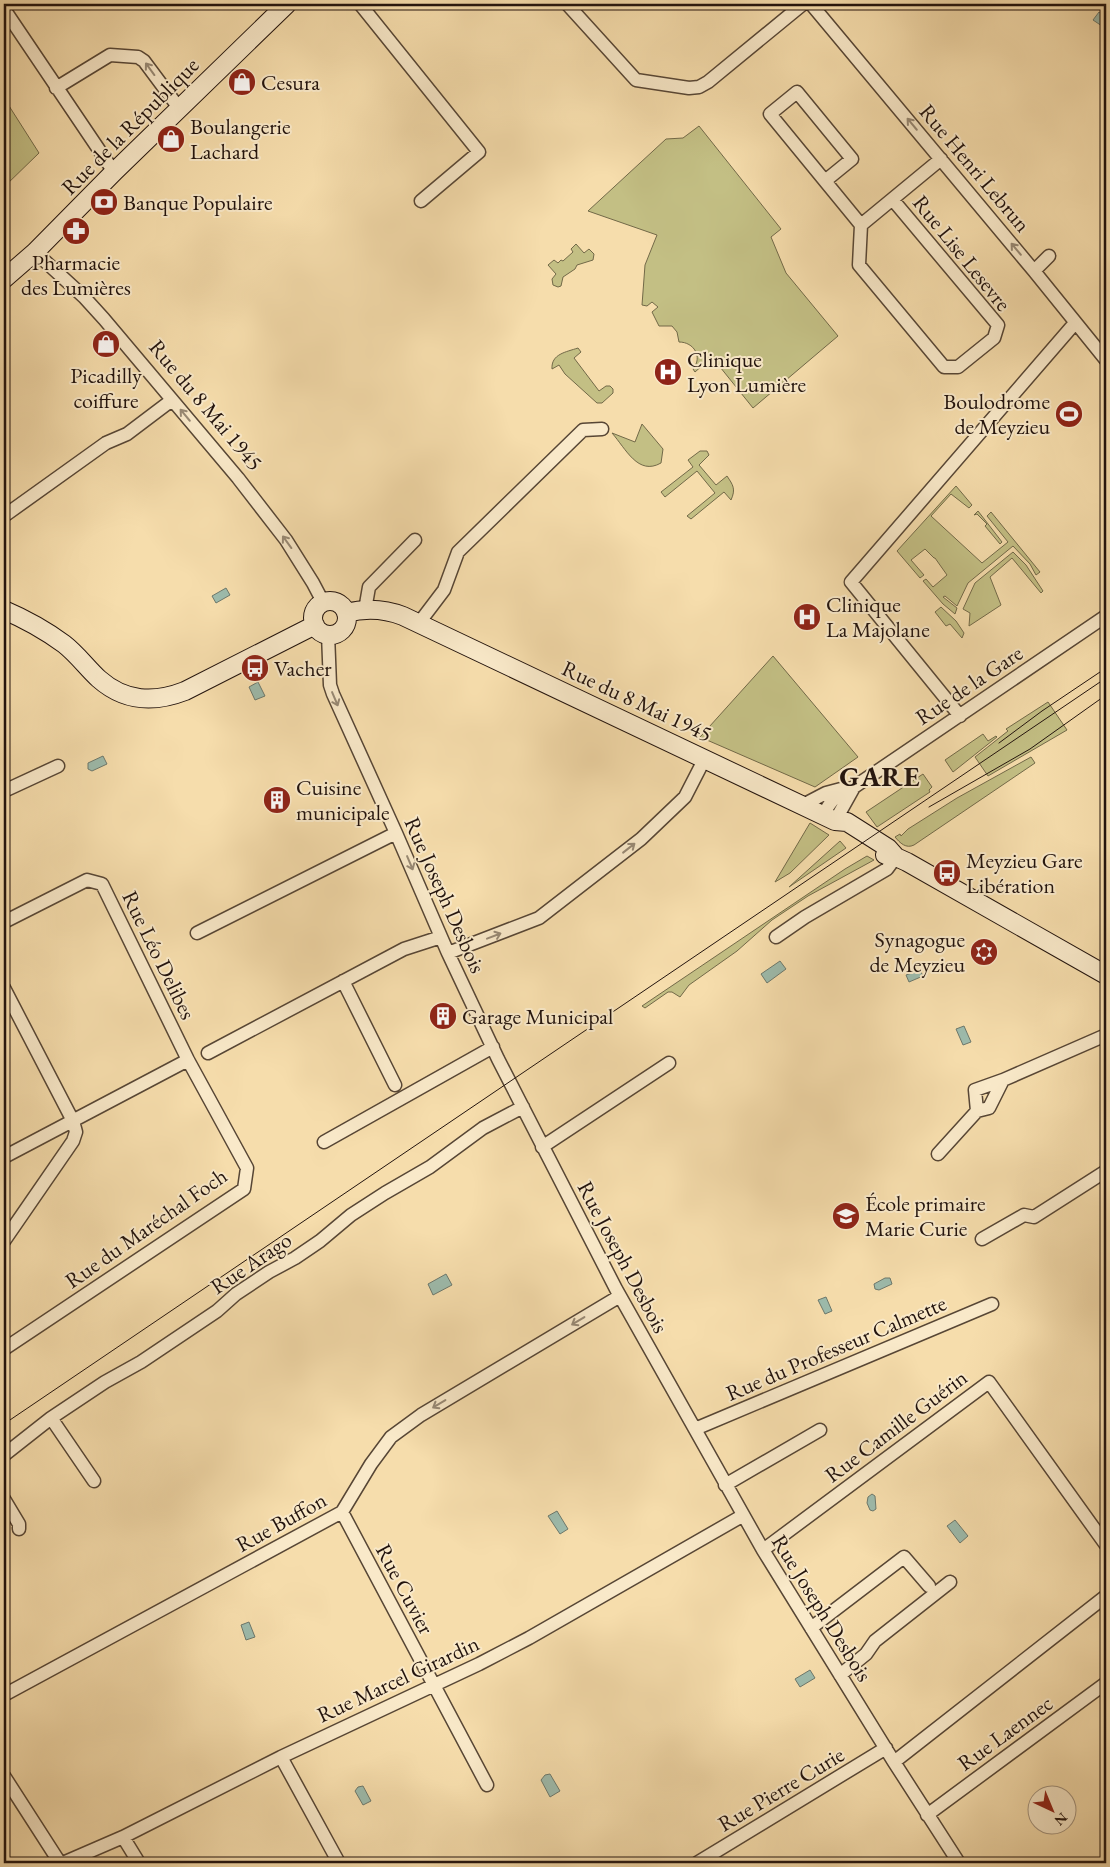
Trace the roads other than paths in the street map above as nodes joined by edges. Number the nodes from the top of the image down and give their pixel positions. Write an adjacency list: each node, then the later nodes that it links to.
1 (287, 4): 8 (street, Rue de la République)
2 (360, 4): 13 (street)
3 (567, 4): 4 (street)
4 (803, 4)
5 (811, 4): 9 (street, Rue Henri Lebrun, one-way to 5)
6 (4, 9): 7 (street)
7 (56, 88): 8 (street, one-way to 7); 10 (street)
8 (179, 108): 10 (street, Rue de la République)
9 (941, 159): 12 (street, Rue Lise Lesevre); 17 (street, Rue Henri Lebrun, one-way to 9)
10 (114, 172): 15 (street, Rue de la République)
11 (825, 182): 11 (street); 14 (street)
12 (893, 200): 14 (street, Rue Lise Lesevre); 14 (street, Rue Lise Lesevre)
13 (421, 201)
14 (860, 225)
15 (35, 252): 18 (street, Rue de la République); 21 (street, Rue du 8 Mai 1945)
16 (1049, 256): 17 (street)
17 (1034, 271): 19 (street, Rue Henri Lebrun)
18 (4, 279)
19 (1072, 319): 20 (street, Rue Henri Lebrun); 32 (street)
20 (1106, 360)
21 (172, 400): 23 (street); 25 (street, Rue du 8 Mai 1945, one-way to 21)
22 (602, 429): 30 (street)
23 (4, 516)
24 (415, 540): 27 (street)
25 (323, 602): 28 (street); 31 (street)
26 (4, 610): 31 (street)
27 (365, 610): 28 (street, Rue du 8 Mai 1945); 30 (street, Rue du 8 Mai 1945)
28 (346, 613): 31 (street)
29 (1106, 616): 32 (street, Rue de la Gare)
30 (420, 624): 33 (street, Rue du 8 Mai 1945)
31 (322, 630): 39 (street, Rue Joseph Desbois, one-way to 39)
32 (960, 716): 35 (street, Rue de la Gare)
33 (705, 758): 37 (street, Rue du 8 Mai 1945); 45 (street, one-way to 33)
34 (58, 766): 36 (street)
35 (854, 787): 37 (street, Rue de la Gare); 38 (street, Rue de la Gare)
36 (4, 791)
37 (803, 805): 38 (street, Rue du 8 Mai 1945)
38 (829, 818): 40 (street, Rue du 8 Mai 1945)
39 (396, 833): 42 (street); 43 (street, Rue Joseph Desbois, one-way to 43)
40 (896, 857): 44 (street); 46 (street, Rue du 8 Mai 1945)
41 (4, 922): 52 (street, Rue Léo Delibes)
42 (197, 933)
43 (441, 937): 45 (street, Rue Joseph Desbois); 47 (street)
44 (776, 938)
45 (448, 953): 50 (street, Rue Joseph Desbois)
46 (1106, 975)
47 (342, 982): 51 (street); 55 (street)
48 (4, 988): 58 (street)
49 (1106, 1035): 54 (street)
50 (492, 1047): 56 (street, Rue Joseph Desbois); 59 (street)
51 (208, 1053)
52 (188, 1060): 58 (street); 68 (street, Rue du Maréchal Foch)
53 (669, 1063): 60 (street)
54 (1003, 1080): 57 (street); 57 (street)
55 (395, 1084)
56 (523, 1107): 60 (street, Rue Joseph Desbois); 69 (street, Rue Arago)
57 (977, 1111): 61 (street)
58 (73, 1121): 62 (street); 65 (street)
59 (324, 1142)
60 (542, 1147): 66 (street, Rue Joseph Desbois)
61 (938, 1154)
62 (4, 1157)
63 (1106, 1171): 64 (street)
64 (982, 1239)
65 (4, 1241)
66 (620, 1296): 70 (street, Rue Joseph Desbois); 76 (street, Rue Buffon, one-way to 76)
67 (992, 1304): 70 (street, Rue du Professeur Calmette)
68 (4, 1349)
69 (51, 1418): 72 (street, Rue Arago); 73 (street)
70 (695, 1429): 74 (street, Rue Joseph Desbois)
71 (820, 1430): 74 (street)
72 (4, 1455)
73 (94, 1481)
74 (726, 1485): 77 (street, Rue Joseph Desbois)
75 (4, 1500): 78 (street)
76 (342, 1512): 87 (street, Rue Cuvier); 88 (street, Rue Buffon)
77 (742, 1516): 80 (street, Rue Joseph Desbois); 87 (street, Rue Marcel Girardin)
78 (19, 1529)
79 (1106, 1545): 80 (street, Rue Camille Guérin)
80 (763, 1550): 84 (street, Rue Joseph Desbois)
81 (950, 1582): 85 (street)
82 (929, 1586): 84 (street)
83 (1106, 1596): 91 (street)
84 (811, 1628): 85 (street, Rue Joseph Desbois)
85 (840, 1675): 89 (street, Rue Joseph Desbois)
86 (1106, 1683): 94 (street, Rue Laennec)
87 (433, 1685): 90 (street, Rue Marcel Girardin); 93 (street, Rue Cuvier)
88 (4, 1695)
89 (886, 1748): 91 (street, Rue Joseph Desbois); 99 (street, Rue Pierre Curie)
90 (281, 1757): 95 (street, Rue Marcel Girardin); 98 (street)
91 (894, 1762): 94 (street, Rue Joseph Desbois)
92 (4, 1776): 96 (street)
93 (486, 1785)
94 (927, 1815): 100 (street, Rue Joseph Desbois)
95 (123, 1837): 96 (street, Rue Marcel Girardin); 97 (street)
96 (62, 1863)
97 (139, 1863)
98 (339, 1863)
99 (697, 1863)
100 (959, 1863)

